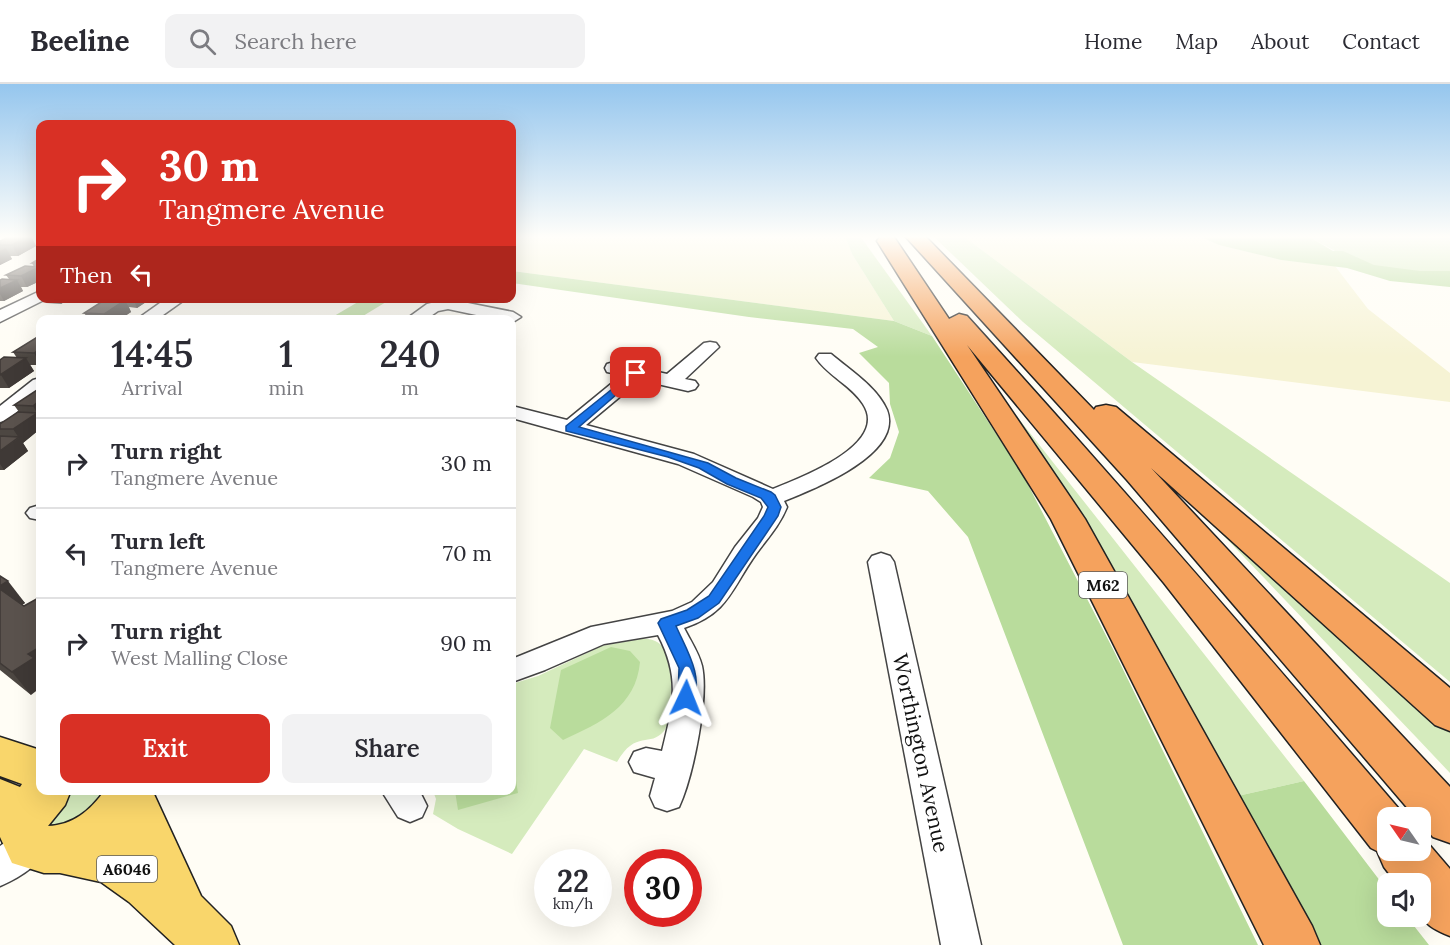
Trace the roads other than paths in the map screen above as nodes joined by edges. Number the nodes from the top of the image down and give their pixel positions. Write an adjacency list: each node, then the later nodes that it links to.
1 (919, 276): 36 (highway, M62)
2 (927, 276): 29 (highway)
3 (950, 276): 30 (highway)
4 (951, 276): 23 (highway)
5 (36, 298): 10 (street)
6 (171, 303): 8 (street)
7 (503, 311): 9 (street)
8 (152, 315)
9 (421, 315)
10 (0, 317)
11 (690, 342): 14 (street)
12 (823, 356): 19 (street)
13 (614, 368): 14 (street)
14 (636, 373): 18 (street)
15 (36, 387): 17 (street)
16 (516, 413): 18 (street)
17 (0, 416)
18 (570, 428): 19 (street)
19 (771, 498): 21 (street)
20 (881, 562): 35 (street, Worthington Avenue)
21 (666, 623): 22 (street); 26 (street)
22 (516, 669)
23 (1450, 713)
24 (0, 756): 25 (main road)
25 (36, 769)
26 (662, 775)
27 (127, 795): 31 (main road, A6046)
28 (130, 795): 34 (main road, A6046)
29 (1377, 818)
30 (1450, 821)
31 (27, 829): 34 (main road, A6046)
32 (1411, 861): 33 (highway)
33 (1450, 910)
34 (198, 930)
35 (961, 945)
36 (1293, 945)

